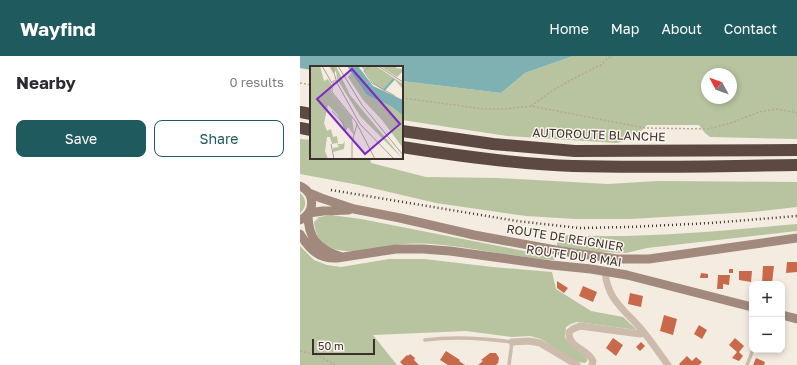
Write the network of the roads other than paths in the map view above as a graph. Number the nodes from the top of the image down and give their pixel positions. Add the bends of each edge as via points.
1 (300, 112) edge
2 (310, 114) edge
3 (300, 128) edge
4 (310, 130) edge
5 (403, 131) edge
6 (403, 147) edge
7 (797, 150) edge
8 (797, 165) edge
9 (306, 190) edge
10 (354, 209) junction
11 (308, 214) junction
12 (300, 220) edge
13 (300, 234) edge
14 (797, 238) edge
15 (342, 257) junction
16 (605, 271) junction
17 (749, 306) edge
18 (785, 316) edge
19 (797, 319) edge
20 (644, 333) junction
21 (425, 340) dead end
22 (512, 342) junction
23 (752, 353) edge
24 (509, 365) edge
25 (577, 365) edge
26 (592, 365) edge
27 (668, 365) edge
28 (747, 365) edge

1 - 2 highway
3 - 4 highway
5 - 7 highway, AUTOROUTE BLANCHE via 493,144 575,151
6 - 8 highway via 492,160 572,166
9 - 10 main road, ROUTE DE REIGNIER
9 - 11 main road via 312,201
10 - 11 main road, ROUTE DE REIGNIER via 326,210
10 - 14 main road, ROUTE DE REIGNIER via 474,235 617,260 649,259
11 - 12 main road
11 - 15 main road via 309,229 315,241 324,249
13 - 15 main road, ROUTE DU 8 MAI via 307,246 318,255 328,258
15 - 16 main road, ROUTE DU 8 MAI via 389,250 430,249
16 - 17 main road, ROUTE DU 8 MAI
16 - 20 street via 612,297
18 - 19 main road
20 - 26 street via 580,326 573,328 570,339 591,357
20 - 27 street
21 - 22 lane via 481,338
22 - 24 lane
22 - 25 street via 540,343
23 - 28 lane

